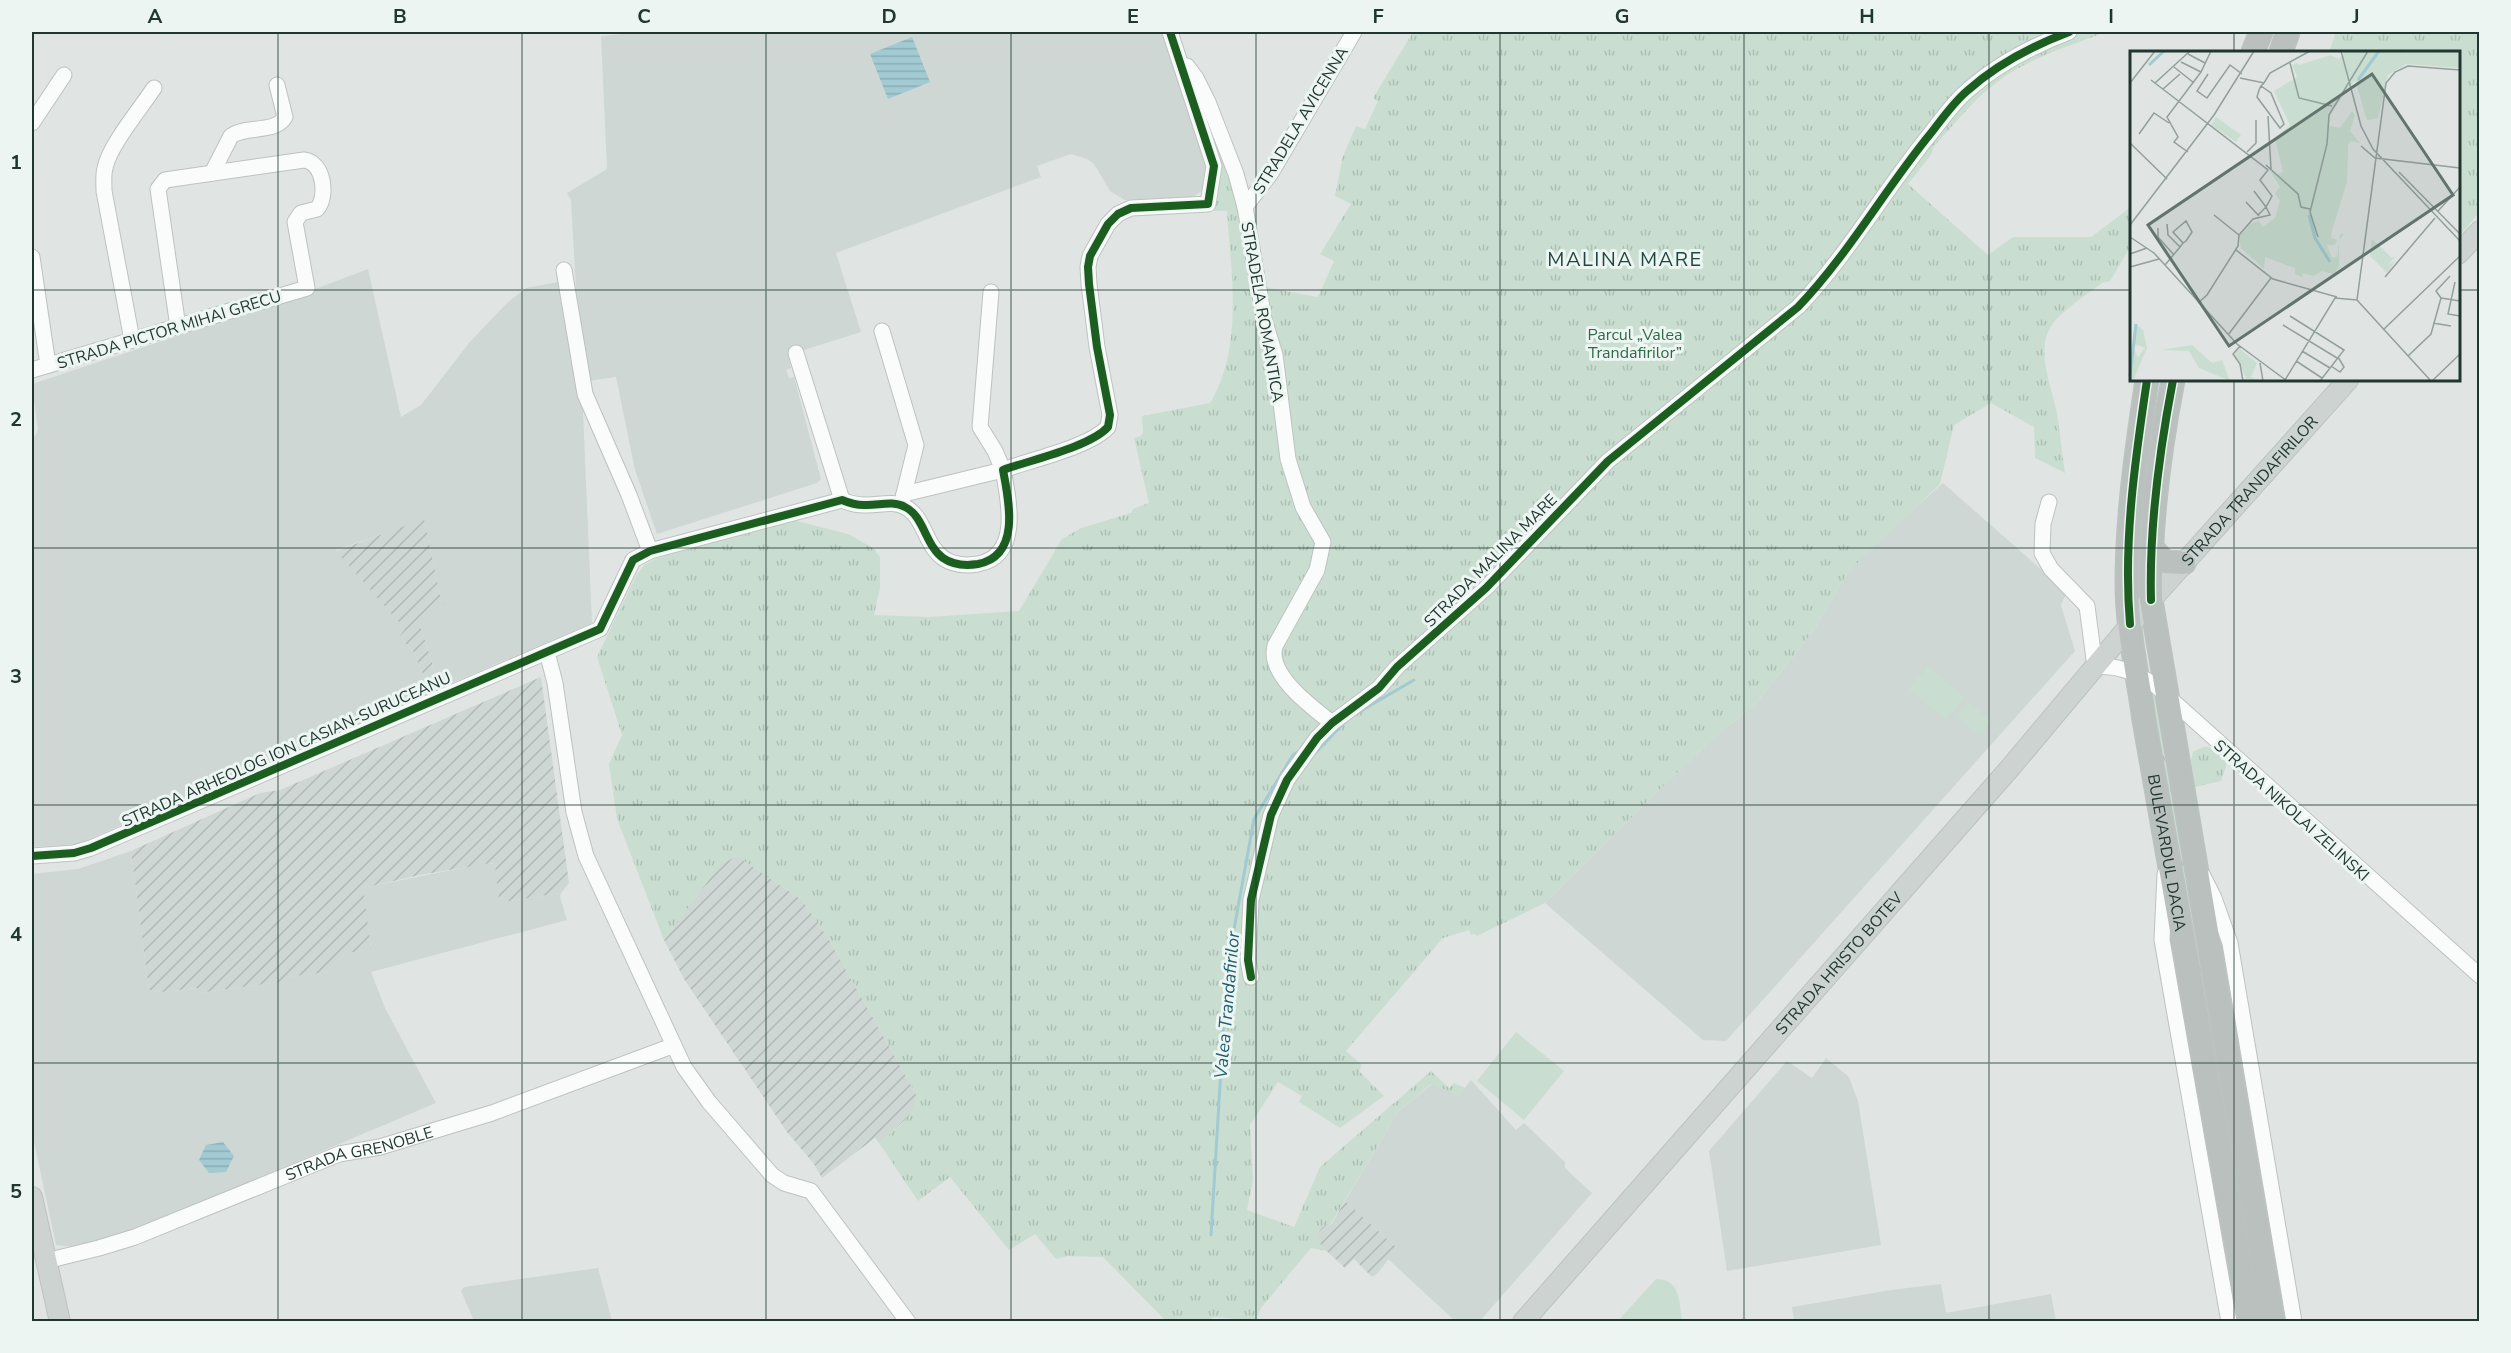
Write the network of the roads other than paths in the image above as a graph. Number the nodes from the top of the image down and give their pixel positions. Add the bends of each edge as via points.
1 (1170, 32) edge
2 (1354, 32) edge
3 (2068, 32) edge
4 (2261, 32) edge
5 (2288, 32) edge
6 (2037, 37) edge
7 (2253, 51) edge
8 (2281, 51) edge
9 (1178, 54) junction
10 (64, 75) dead end
11 (277, 85) dead end
12 (154, 88) dead end
13 (32, 123) edge
14 (212, 173) junction
15 (1245, 207) junction
16 (2480, 231) edge
17 (2460, 252) edge
18 (32, 257) edge
19 (564, 270) dead end
20 (991, 292) dead end
21 (178, 327) junction
22 (882, 331) dead end
23 (132, 340) junction
24 (795, 353) dead end
25 (48, 365) junction
26 (32, 370) edge
27 (2147, 381) edge
28 (2173, 381) edge
29 (2347, 381) edge
30 (1003, 470) junction
31 (842, 500) junction
32 (903, 500) junction
33 (2049, 502) dead end
34 (2151, 547) junction
35 (650, 551) junction
36 (2184, 563) junction
37 (2151, 600) junction
38 (2130, 624) junction
39 (547, 652) junction
40 (2095, 667) junction
41 (2137, 674) junction
42 (2168, 696) junction
43 (1332, 723) junction
44 (2167, 850) junction
45 (32, 856) edge
46 (2195, 859) junction
47 (2480, 976) edge
48 (1251, 977) dead end
49 (672, 1046) junction
50 (32, 1197) edge
51 (46, 1261) junction
52 (2252, 1268) junction
53 (60, 1322) edge
54 (908, 1322) edge
55 (1523, 1322) edge
56 (2229, 1322) edge
57 (2250, 1322) edge
58 (2273, 1322) edge
59 (2294, 1322) edge

1 - 9 street
2 - 15 street, STRADELA AVICENNA via 1271,173
3 - 6 street, STRADA MALINA MARE
4 - 7 highway
5 - 8 highway
6 - 43 street, STRADA MALINA MARE via 1966,92 1907,161 1817,287 1798,307 1608,461 1486,588 1397,667 1379,688
9 - 15 street, STRADELA ROMANTICA via 1208,102
9 - 30 street via 1214,166 1208,204 1131,208 1108,224 1088,267 1096,347 1110,415 1108,427 1074,446
10 - 13 street
11 - 14 street via 285,117 282,122 231,136
12 - 23 street via 112,151 104,177
14 - 21 street via 165,180 158,186
14 - 21 street, STRADA PICTOR MIHAI GRECU via 304,160 319,167 322,203 317,209 301,213 296,222 307,288
15 - 43 street, STRADELA ROMANTICA via 1264,319 1275,355 1288,459 1303,507 1323,542 1317,570 1275,646 1274,659 1281,675 1306,703
16 - 17 main road
18 - 25 street
19 - 35 street via 585,394
20 - 30 street via 980,427
21 - 23 street, STRADA PICTOR MIHAI GRECU
22 - 32 street via 916,445
23 - 25 street, STRADA PICTOR MIHAI GRECU
24 - 31 street
25 - 26 street, STRADA PICTOR MIHAI GRECU
27 - 38 highway, BULEVARDUL DACIA via 2131,510 2127,583
28 - 34 highway, BULEVARDUL DACIA via 2157,478
29 - 36 main road, STRADA TRANDAFIRILOR
30 - 32 street
30 - 32 street via 1007,542 993,559 983,563 960,565 943,558
31 - 32 street via 866,506
31 - 35 street
33 - 40 street via 2042,553 2051,569 2087,606
34 - 36 highway via 2164,561
34 - 37 highway, BULEVARDUL DACIA
35 - 39 street, STRADA ARHEOLOG ION CASIAN-SURUCEANU via 633,560 600,628
36 - 37 main road, STRADA TRANDAFIRILOR
37 - 38 main road, STRADA HRISTO BOTEV
37 - 42 highway, BULEVARDUL DACIA
38 - 40 main road, STRADA HRISTO BOTEV
38 - 41 highway, BULEVARDUL DACIA
39 - 45 street, STRADA ARHEOLOG ION CASIAN-SURUCEANU via 91,848
39 - 49 street via 574,812 586,856
40 - 41 street, STRADA NIKOLAI ZELINSKI via 2108,665
40 - 55 main road, STRADA HRISTO BOTEV
41 - 42 street, STRADA NIKOLAI ZELINSKI
41 - 44 highway, BULEVARDUL DACIA
42 - 46 highway, BULEVARDUL DACIA
42 - 47 street, STRADA NIKOLAI ZELINSKI
43 - 48 street, STRADA MALINA MARE via 1287,780 1271,815 1251,900
44 - 52 highway, BULEVARDUL DACIA
44 - 56 street via 2162,940
46 - 52 highway, BULEVARDUL DACIA
46 - 59 street, BULEVARDUL DACIA via 2230,943
49 - 51 street, STRADA GRENOBLE via 492,1113 380,1147 339,1154 135,1237
49 - 54 street via 709,1102 772,1175 811,1191
50 - 51 main road
51 - 53 main road
52 - 57 highway, BULEVARDUL DACIA
52 - 58 highway, BULEVARDUL DACIA

